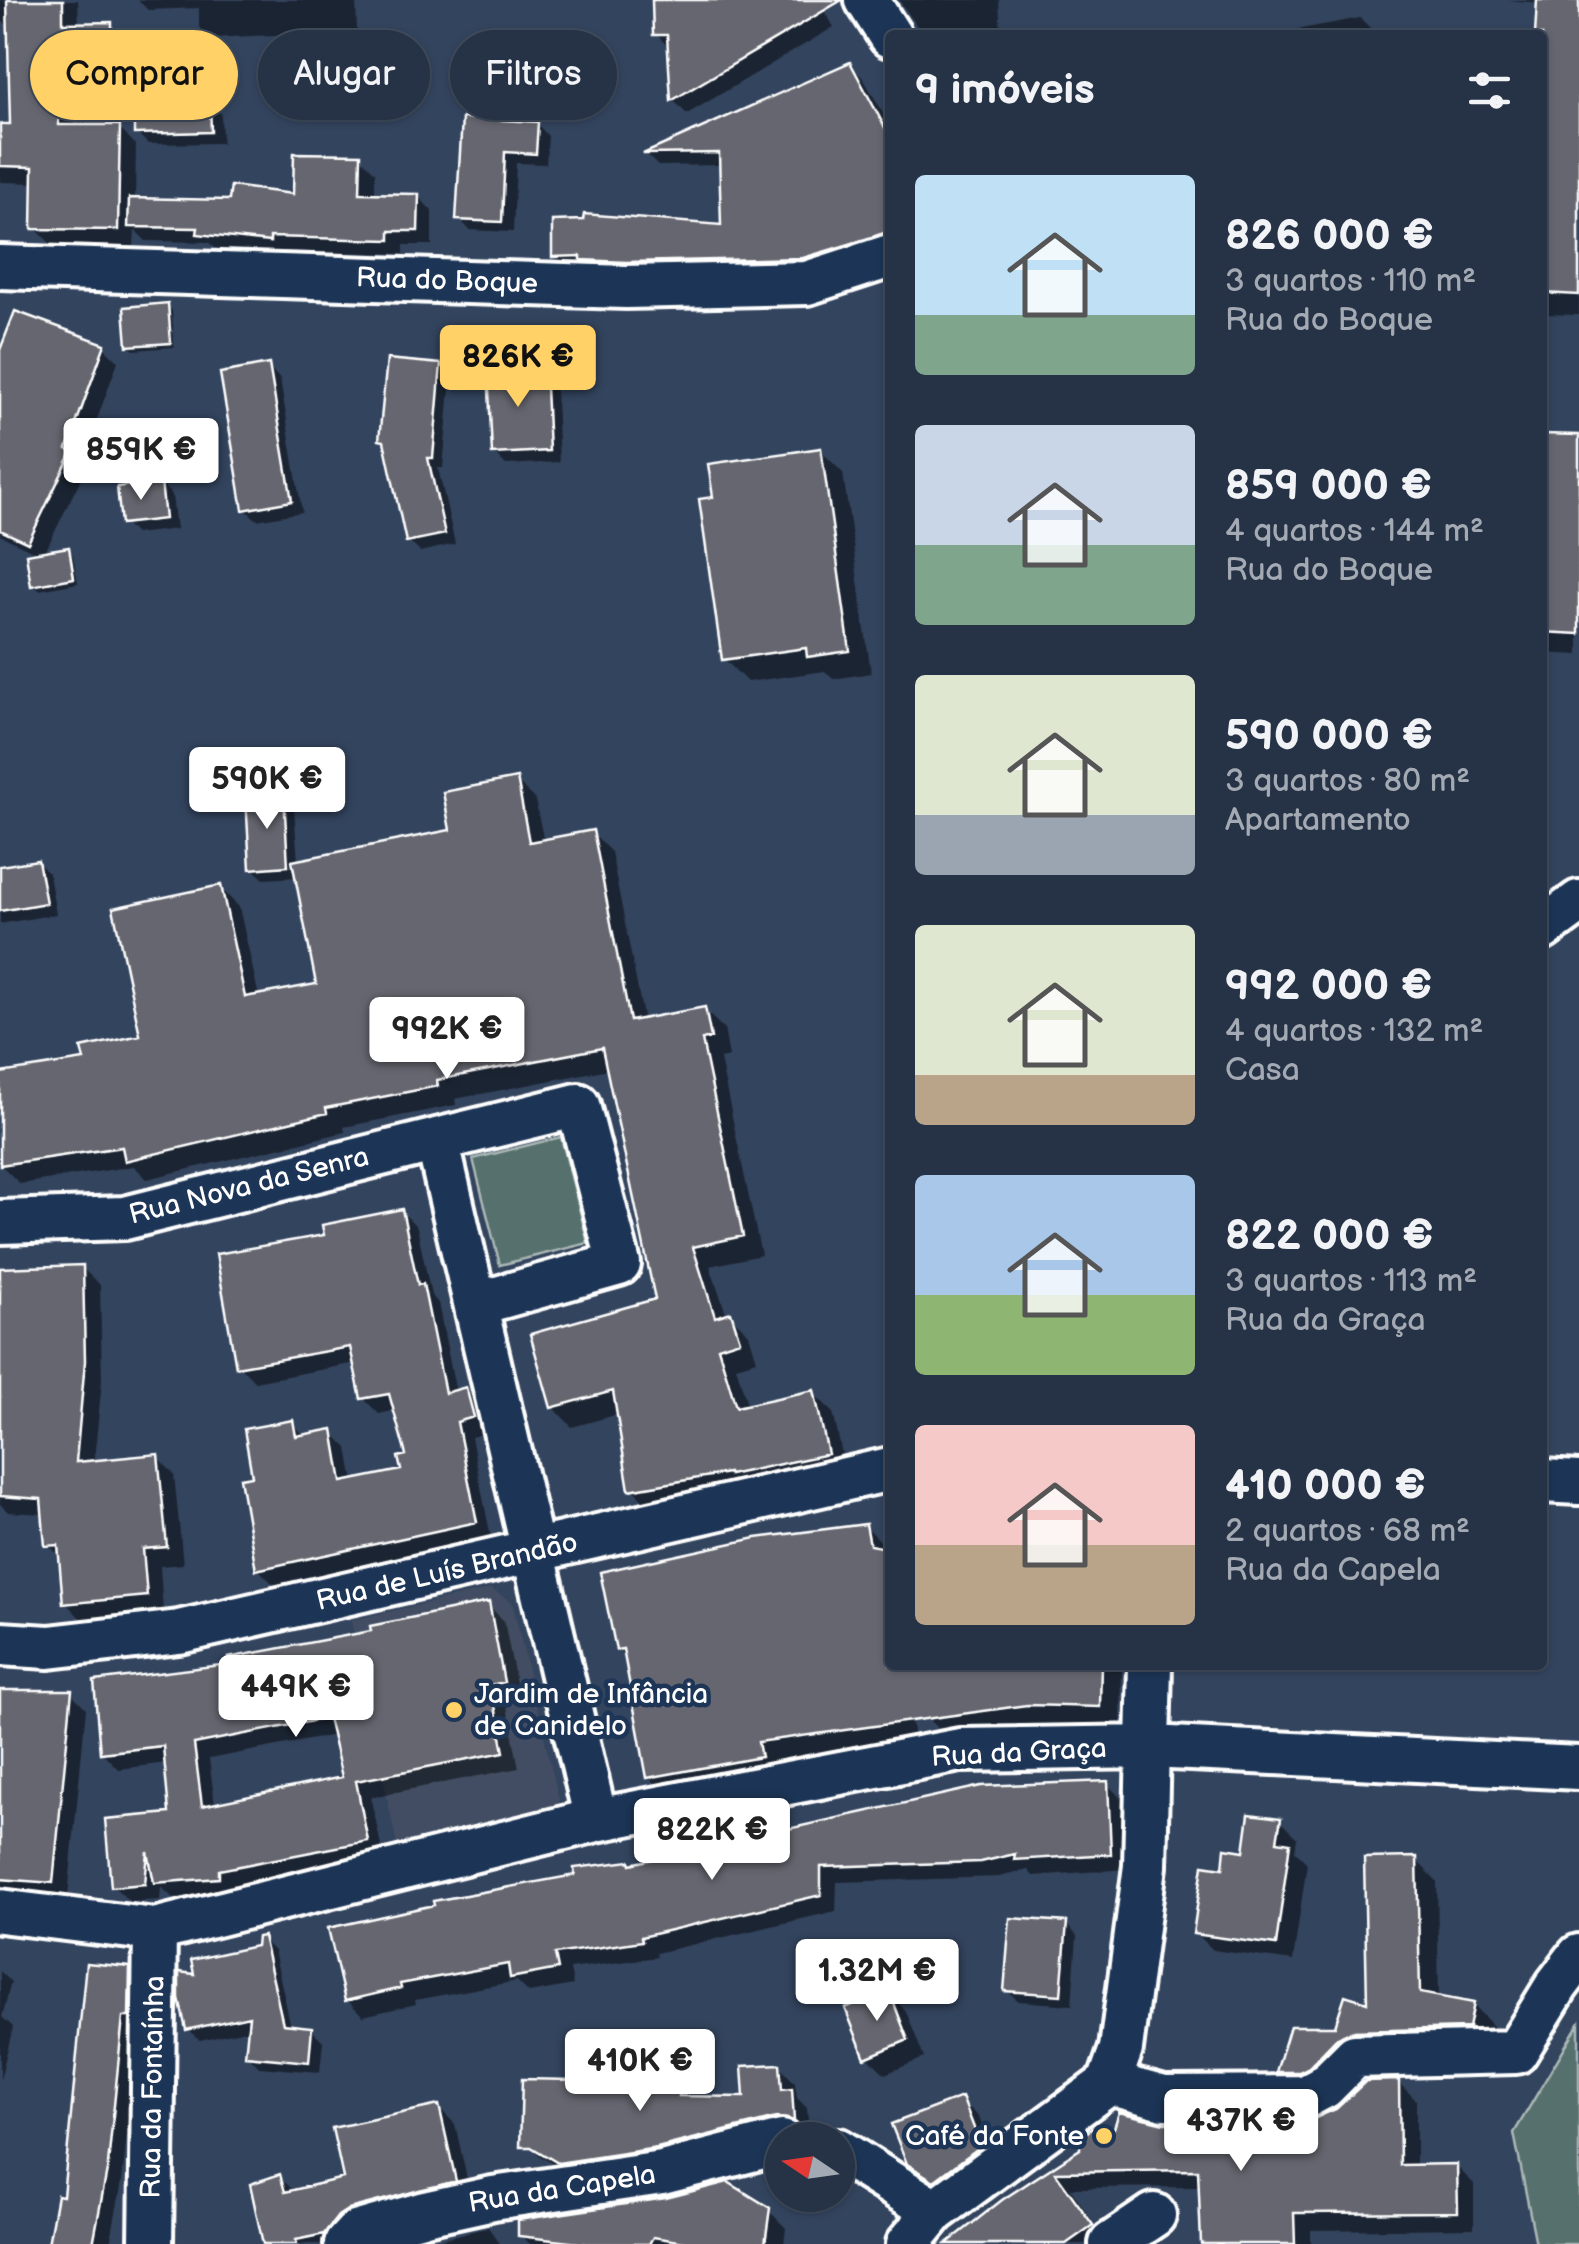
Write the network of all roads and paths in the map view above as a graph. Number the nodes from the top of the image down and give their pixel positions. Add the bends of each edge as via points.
1 (867, 0) edge
2 (886, 30) edge
3 (885, 258) edge
4 (0, 267) edge
5 (1579, 902) edge
6 (1547, 925) edge
7 (437, 1140) junction
8 (0, 1222) edge
9 (476, 1304) junction
10 (885, 1470) edge
11 (1547, 1481) edge
12 (1579, 1482) edge
13 (534, 1553) junction
14 (0, 1644) edge
15 (1150, 1670) edge
16 (1150, 1747) junction
17 (1579, 1768) edge
18 (596, 1820) junction
19 (0, 1910) edge
20 (155, 1930) junction
21 (1579, 1956) edge
22 (1109, 2083) junction
23 (765, 2146) edge
24 (855, 2161) edge
25 (935, 2211) junction
26 (1154, 2215) dead end
27 (151, 2244) edge
28 (346, 2244) edge
29 (908, 2244) edge
30 (1111, 2244) edge

1 - 2 street
3 - 4 street, Rua do Boque via 807,284 626,287
5 - 6 street
7 - 8 street, Rua Nova da Senra via 125,1218
7 - 9 street
7 - 9 street, Rua Nova da Senra via 578,1105 619,1264
9 - 13 street
10 - 13 street, Rua de Luís Brandão
11 - 12 street
13 - 14 street, Rua de Luís Brandão via 179,1632 50,1647
13 - 18 street
15 - 16 street
16 - 17 street, Rua da Graça
16 - 18 street, Rua da Graça via 960,1750
16 - 22 street via 1142,1893 1122,2048
18 - 20 street, Rua da Graça
19 - 20 street, Rua da Graça
20 - 27 street, Rua da Fontaínha
21 - 22 street via 1516,2052 1355,2056 1305,2097 1164,2098
22 - 25 street
23 - 28 street, Rua da Capela via 662,2173 442,2209 356,2234
24 - 25 street
25 - 29 street
26 - 30 street

